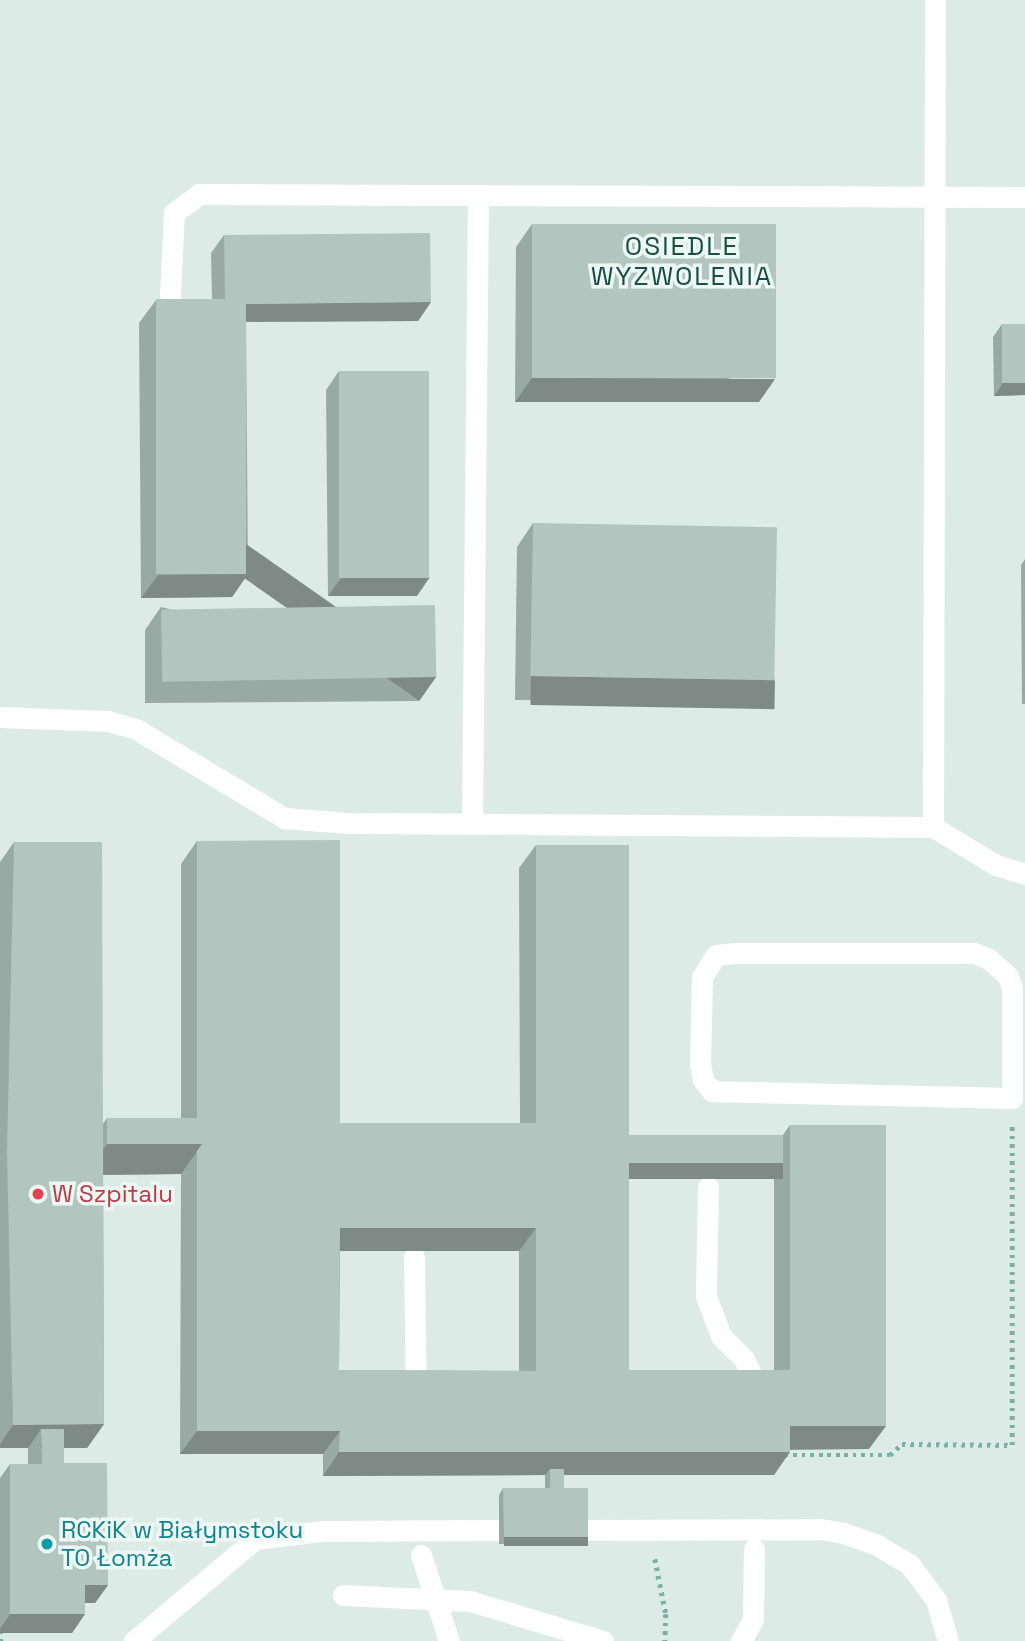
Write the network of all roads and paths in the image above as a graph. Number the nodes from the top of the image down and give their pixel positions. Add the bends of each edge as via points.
1 (935, 0) edge
2 (478, 195) junction
3 (1025, 197) edge
4 (934, 198) junction
5 (170, 295) dead end
6 (0, 717) edge
7 (472, 821) junction
8 (933, 827) junction
9 (1025, 874) edge
10 (1019, 1098) edge
11 (708, 1187) dead end
12 (414, 1257) edge
13 (416, 1394) edge
14 (753, 1394) edge
15 (780, 1455) edge
16 (499, 1530) dead end
17 (583, 1531) edge
18 (754, 1549) dead end
19 (421, 1555) dead end
20 (655, 1557) dead end
21 (342, 1595) dead end
22 (435, 1599) junction
23 (0, 1622) edge
24 (1, 1641) edge
25 (134, 1641) edge
26 (449, 1641) edge
27 (603, 1641) edge
28 (665, 1641) edge
29 (741, 1641) edge
30 (948, 1641) edge

1 - 4 lane
2 - 4 lane
2 - 5 lane via 199,194 174,213
2 - 7 lane
3 - 4 lane
4 - 8 lane
6 - 7 lane via 108,720 136,729 284,818 348,823
7 - 8 lane
8 - 9 lane via 996,865
10 - 10 lane via 712,1091 703,1080 700,1064 702,977 716,955 736,953 974,953 1008,976 1012,988
10 - 15 path via 1012,1445 902,1444 890,1455
11 - 14 lane via 706,1296 720,1336 748,1367
12 - 13 lane
16 - 25 lane via 323,1531 255,1539
17 - 30 lane via 821,1529 842,1533 877,1545 910,1565 936,1600
18 - 29 lane via 753,1619
19 - 22 lane
20 - 28 path via 666,1614
21 - 22 lane
22 - 26 lane
22 - 27 lane via 470,1601
23 - 24 path

